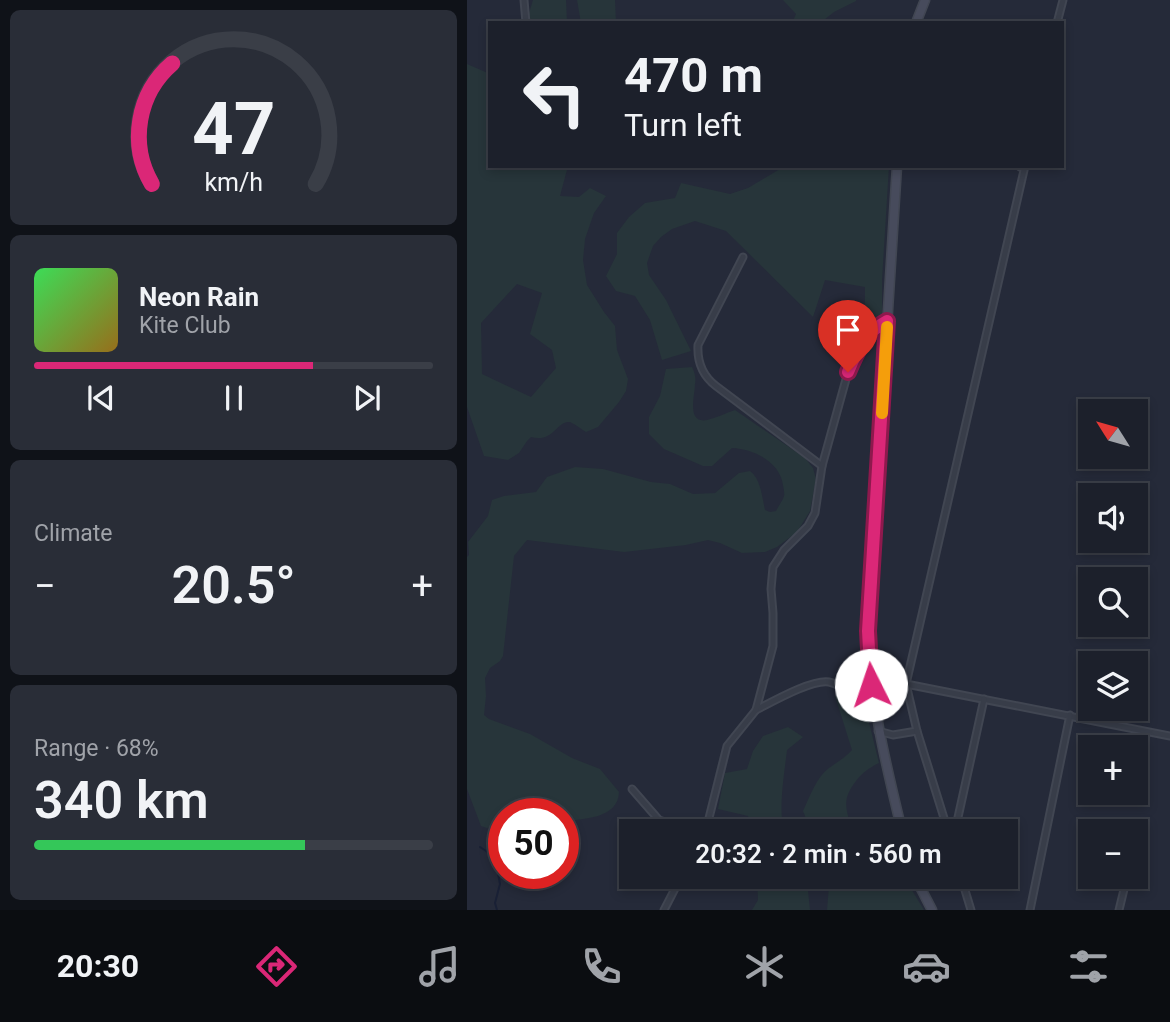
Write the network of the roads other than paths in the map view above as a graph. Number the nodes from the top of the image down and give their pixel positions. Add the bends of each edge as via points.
1 (524, 0) edge
2 (925, 0) edge
3 (1063, 0) edge
4 (526, 21) edge
5 (917, 21) edge
6 (1058, 21) edge
7 (897, 168) edge
8 (1022, 168) edge
9 (743, 257) dead end
10 (887, 321) junction
11 (822, 466) junction
12 (906, 684) junction
13 (984, 699) junction
14 (874, 705) junction
15 (756, 710) junction
16 (1070, 715) junction
17 (878, 731) junction
18 (917, 732) junction
19 (1170, 736) edge
20 (632, 789) dead end
21 (658, 819) edge
22 (709, 819) edge
23 (899, 819) edge
24 (944, 819) edge
25 (958, 819) edge
26 (675, 889) edge
27 (921, 889) edge
28 (965, 889) edge
29 (1124, 889) edge
30 (664, 910) edge
31 (932, 910) edge
32 (971, 910) edge
33 (1030, 910) edge
34 (1119, 910) edge

1 - 4 street
2 - 5 main road
3 - 6 street
7 - 10 main road
8 - 12 street
9 - 11 street via 697,345 703,372
10 - 11 street via 871,332 855,353
10 - 14 main road via 868,631
11 - 15 street via 813,517 773,568 773,646
12 - 13 street
12 - 18 street
13 - 16 street
13 - 25 street
14 - 15 street via 827,682
14 - 17 main road
15 - 22 street via 727,746
16 - 19 street
16 - 33 street
17 - 18 street
17 - 23 main road
18 - 24 street
20 - 21 street
26 - 30 street
27 - 31 main road
28 - 32 street
29 - 34 street

